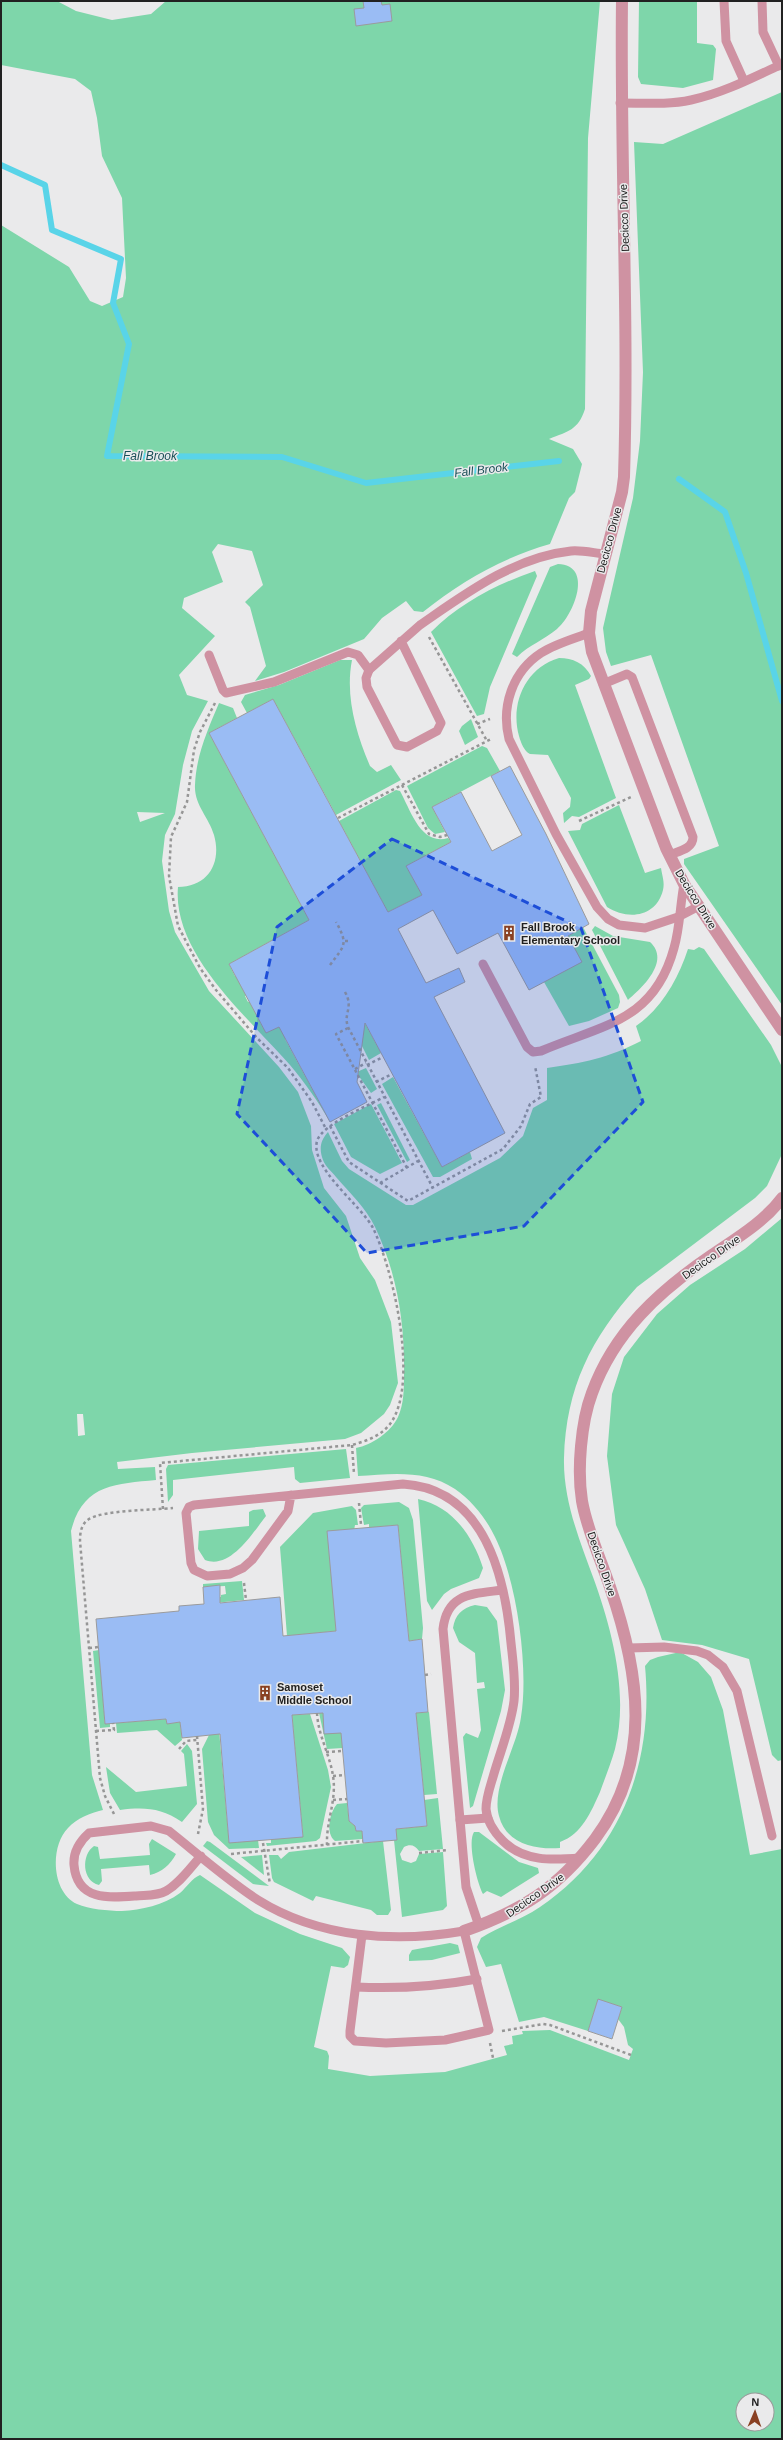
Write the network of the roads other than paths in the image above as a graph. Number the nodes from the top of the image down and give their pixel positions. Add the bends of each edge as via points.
1 (622, 1) edge
2 (724, 1) edge
3 (762, 1) edge
4 (781, 65) edge
5 (744, 81) junction
6 (620, 103) junction
7 (605, 554) junction
8 (589, 633) junction
9 (401, 641) junction
10 (209, 655) dead end
11 (369, 670) junction
12 (603, 684) junction
13 (669, 855) junction
14 (684, 884) junction
15 (699, 906) junction
16 (678, 917) junction
17 (483, 964) dead end
18 (782, 1030) edge
19 (782, 1198) edge
20 (291, 1495) junction
21 (502, 1590) junction
22 (629, 1648) junction
23 (488, 1818) junction
24 (460, 1820) junction
25 (772, 1836) dead end
26 (201, 1856) junction
27 (580, 1858) junction
28 (479, 1926) junction
29 (464, 1931) junction
30 (362, 1935) junction
31 (477, 1979) junction
32 (356, 1987) junction

1 - 6 street, Decicco Drive
2 - 5 lane via 726,41
3 - 4 lane via 763,32
4 - 5 lane
5 - 6 lane via 690,100
6 - 7 street, Decicco Drive via 626,288 624,461 622,492
7 - 8 street, Decicco Drive via 591,611
7 - 9 lane via 567,552 509,570 483,583 420,625
8 - 12 street, Decicco Drive
8 - 16 lane via 540,653 522,670 512,687 507,706 506,728 509,739 556,834 597,907 608,919 619,925 645,928
9 - 11 lane
9 - 11 lane via 441,723 437,731 406,747 397,745 367,687 366,678
10 - 11 lane via 226,693 266,685 348,652 358,655
12 - 13 street, Decicco Drive
12 - 13 lane via 630,675 638,691 693,837 689,847
13 - 14 street, Decicco Drive
14 - 15 street, Decicco Drive
14 - 16 lane
15 - 16 lane
15 - 18 street, Decicco Drive
16 - 17 lane via 669,964 655,990 639,1008 616,1022 541,1052 533,1052 527,1047
19 - 22 street, Decicco Drive via 763,1219 680,1278 646,1306 622,1334 605,1362 591,1394 584,1427 580,1472 582,1501
20 - 20 lane via 189,1507 186,1513 194,1570 200,1574 214,1575 238,1570 252,1560 288,1512
20 - 21 lane via 403,1484 440,1492 453,1500 476,1524 493,1555
21 - 23 lane via 510,1624 514,1702 486,1801
21 - 24 lane via 460,1598 452,1604 444,1619
22 - 25 lane via 664,1647 696,1651 708,1655 723,1667 737,1691
22 - 27 street, Decicco Drive via 637,1716 633,1752 623,1787 607,1822
23 - 24 lane
23 - 27 lane via 497,1835 520,1853 548,1859
24 - 28 lane via 466,1887
26 - 26 lane via 160,1827 128,1828 89,1833 78,1846 74,1868 77,1881 87,1891 99,1896 113,1898 153,1895 170,1888
26 - 30 lane via 247,1892 278,1910 309,1922
27 - 28 street, Decicco Drive via 560,1880 503,1917
28 - 29 street, Decicco Drive
29 - 30 lane via 426,1938
29 - 31 lane
30 - 32 lane
31 - 32 lane via 407,1989
31 - 32 lane via 490,2027 485,2032 445,2040 354,2041 350,2031

